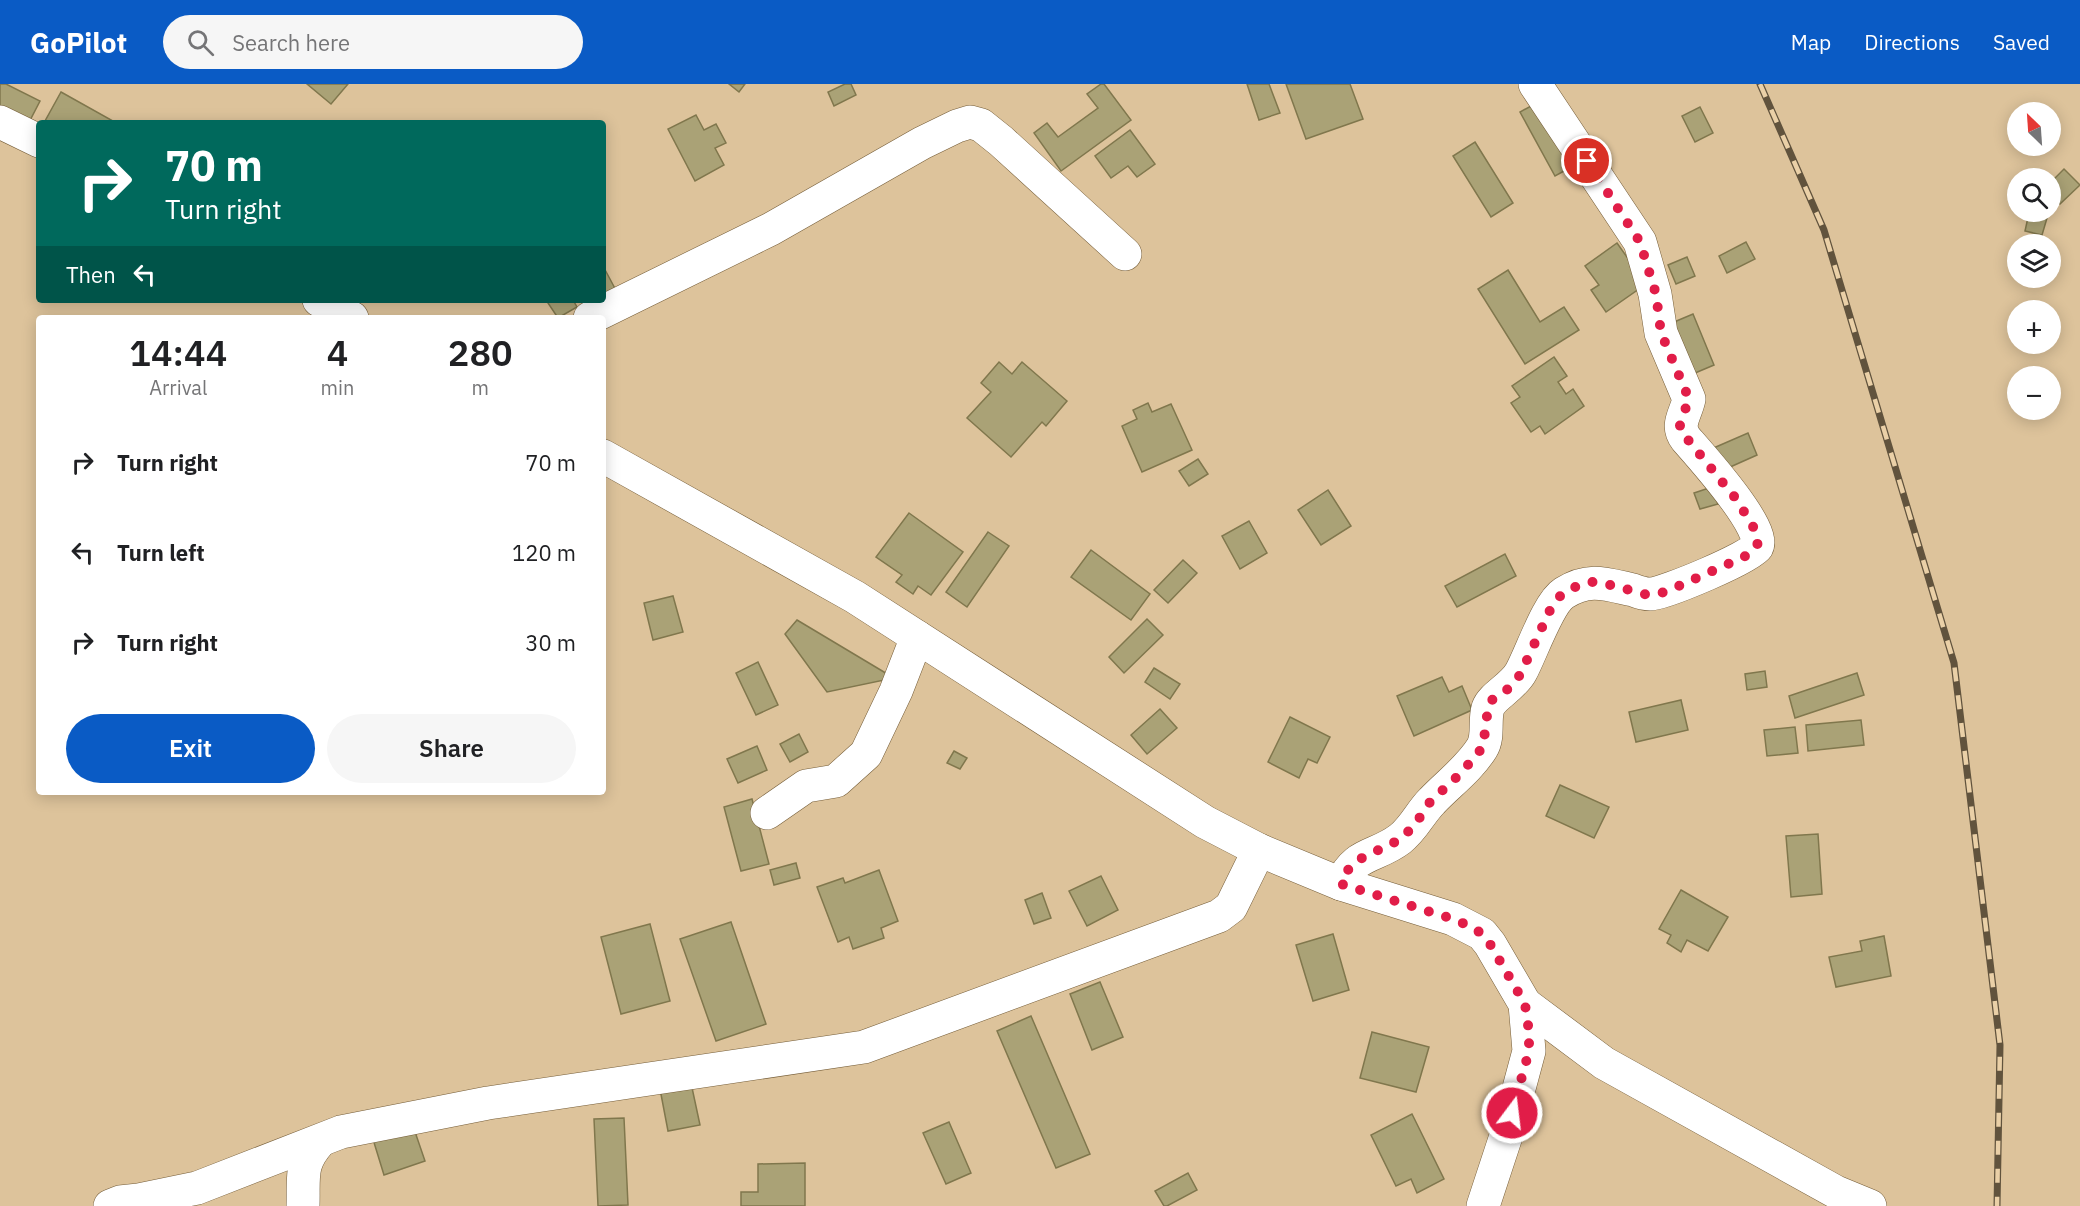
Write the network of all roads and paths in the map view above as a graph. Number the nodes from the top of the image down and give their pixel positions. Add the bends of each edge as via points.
1 (1535, 84) edge
2 (0, 122) edge
3 (36, 140) edge
4 (1125, 254) dead end
5 (325, 303) edge
6 (347, 315) edge
7 (596, 315) edge
8 (606, 458) edge
9 (917, 637) junction
10 (767, 813) dead end
11 (1258, 850) junction
12 (1341, 884) junction
13 (1525, 1004) junction
14 (320, 1141) junction
15 (110, 1206) edge
16 (303, 1206) edge
17 (1483, 1206) edge
18 (1870, 1206) edge

1 - 12 street via 1640,242 1656,294 1661,333 1689,399 1680,430 1737,500 1755,530 1757,546 1744,557 1665,592 1648,595 1592,582 1561,595 1520,675 1492,700 1483,747 1430,802 1414,826 1399,840 1358,860
2 - 3 street
4 - 7 street via 1001,141 981,125 970,122 922,143 771,229
5 - 6 street
8 - 9 street via 855,597
9 - 10 street via 866,754 836,782 806,786
9 - 11 street via 1205,822
11 - 12 street
11 - 14 street via 1231,907 1219,916 864,1047 488,1103 341,1132
12 - 13 street via 1472,927 1490,944
13 - 17 street via 1529,1051
13 - 18 street via 1604,1063 1836,1192
14 - 15 street via 197,1188
14 - 16 street via 304,1164

